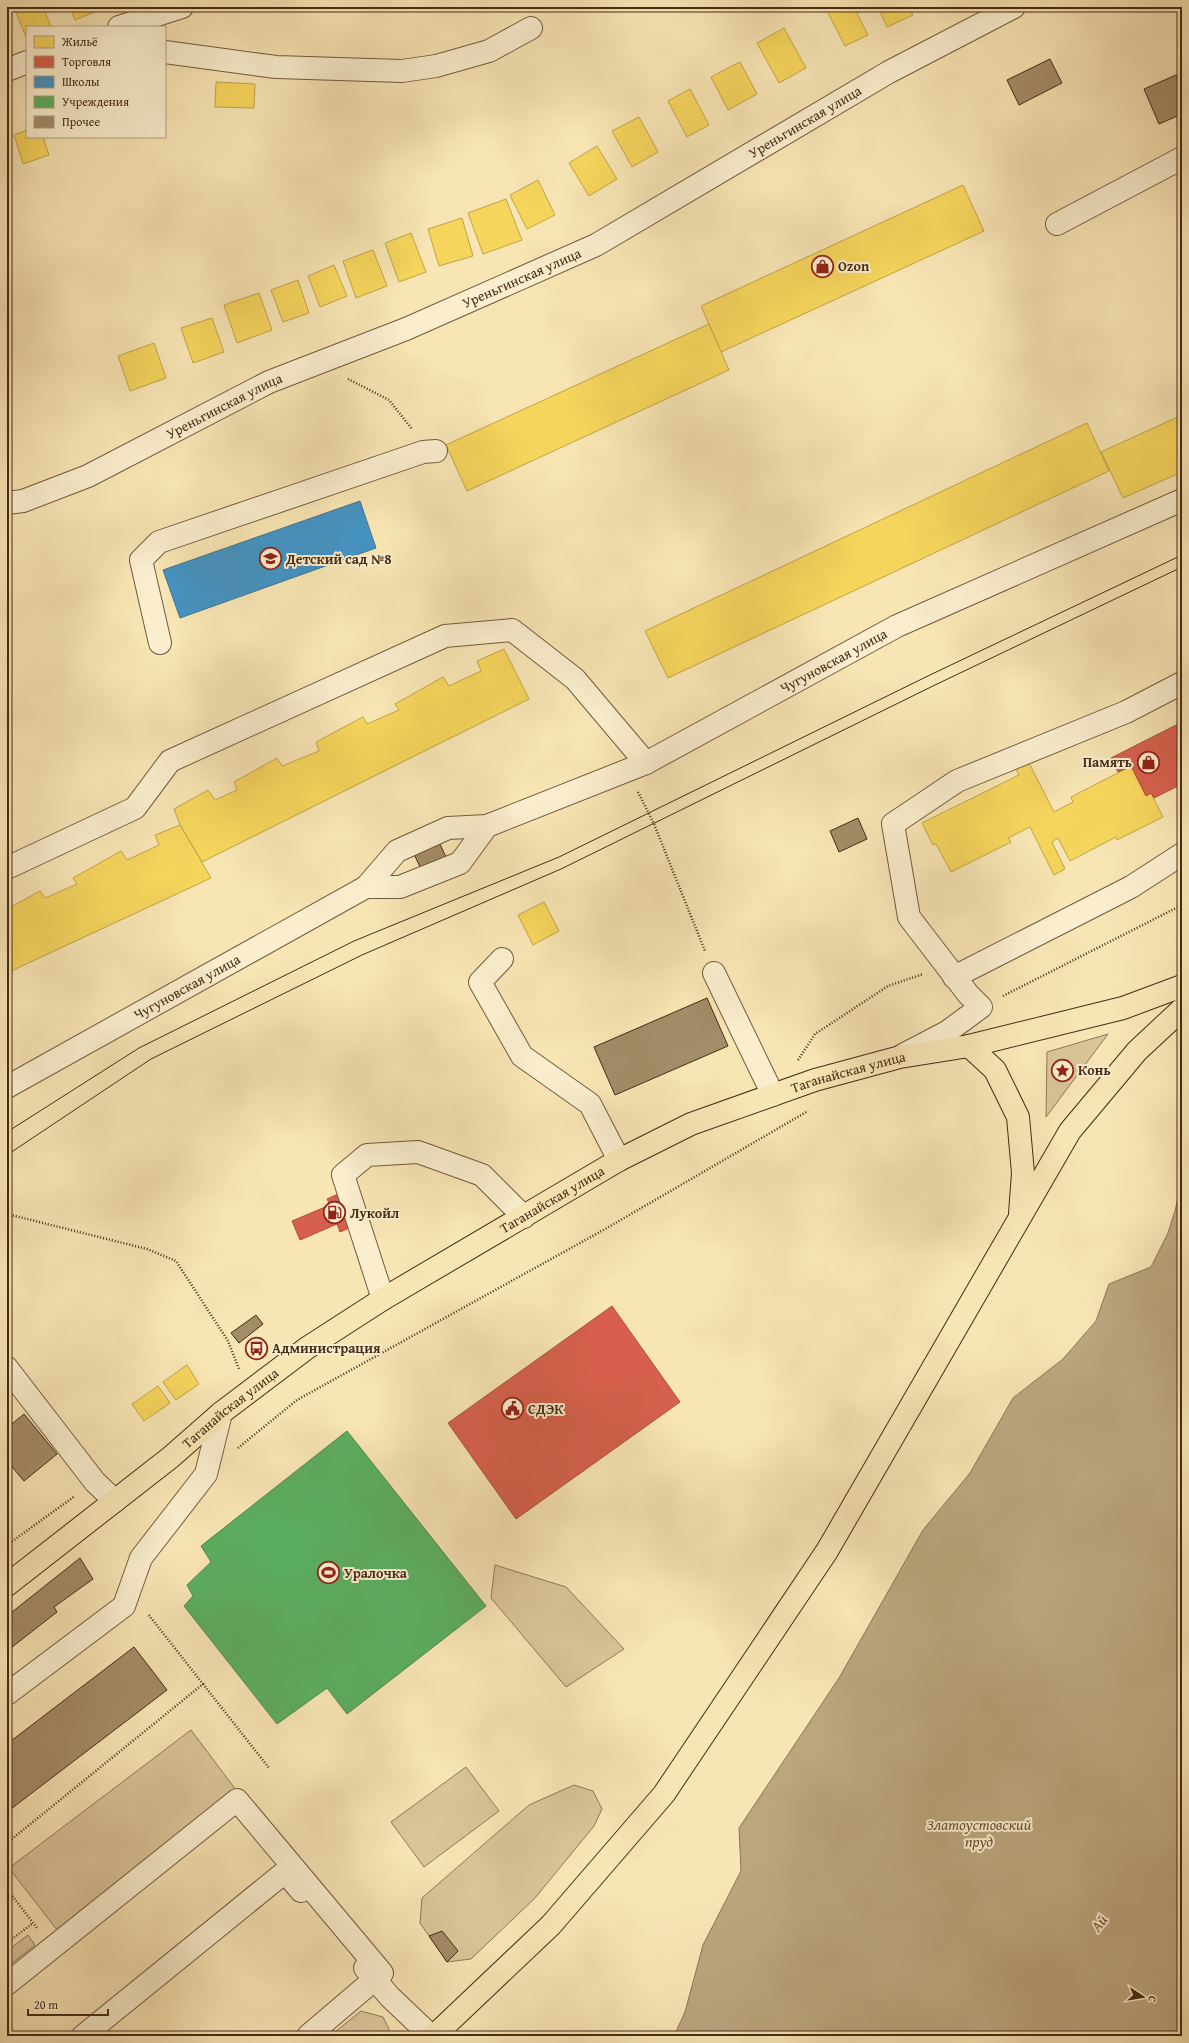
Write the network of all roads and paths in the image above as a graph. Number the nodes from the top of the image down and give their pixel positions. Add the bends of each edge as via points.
1 (182, 7) edge
2 (1014, 7) edge
3 (122, 26) edge
4 (531, 28) dead end
5 (166, 52) edge
6 (26, 62) edge
7 (7, 70) edge
8 (1182, 158) edge
9 (1057, 224) dead end
10 (346, 379) dead end
11 (430, 452) joint
12 (1182, 500) edge
13 (7, 502) edge
14 (160, 643) dead end
15 (1182, 683) edge
16 (637, 766) junction
17 (487, 826) junction
18 (1182, 854) edge
19 (7, 868) edge
20 (366, 886) junction
21 (1182, 904) edge
22 (502, 959) dead end
23 (950, 972) junction
24 (714, 973) joint
25 (1182, 986) edge
26 (981, 1007) junction
27 (1182, 1009) edge
28 (969, 1046) junction
29 (900, 1057) junction
30 (7, 1087) edge
31 (774, 1095) junction
32 (813, 1108) dead end
33 (787, 1123) junction
34 (619, 1160) junction
35 (7, 1214) edge
36 (524, 1217) junction
37 (1019, 1220) junction
38 (383, 1299) junction
39 (7, 1368) edge
40 (257, 1386) junction
41 (221, 1413) junction
42 (236, 1449) dead end
43 (95, 1482) junction
44 (115, 1501) junction
45 (7, 1544) edge
46 (7, 1585) edge
47 (124, 1606) junction
48 (203, 1684) junction
49 (7, 1694) edge
50 (269, 1768) dead end
51 (7, 1843) edge
52 (7, 1889) edge
53 (11, 1895) junction
54 (7, 1898) edge
55 (33, 1923) junction
56 (7, 1943) edge
57 (51, 1948) junction
58 (375, 1979) junction
59 (7, 1984) edge
60 (83, 2036) edge
61 (308, 2036) edge
62 (431, 2036) edge
63 (434, 2036) edge

1 - 3 street
2 - 13 street, Уреньгинская улица via 888,72 596,245 406,329 269,382 88,476 23,501
4 - 5 street via 489,51 436,66 402,71 276,67
6 - 7 street
8 - 9 street
10 - 11 path via 389,400
11 - 14 street via 159,542 142,560
12 - 16 street, Чугуновская улица via 896,626
15 - 23 street via 1126,712 957,781 893,824 909,917
16 - 17 street, Чугуновская улица
16 - 19 street via 575,679 512,630 446,636 170,761 135,808
16 - 24 path via 654,824
17 - 20 street, Чугуновская улица via 448,828 397,851
17 - 20 street via 460,863 400,887
18 - 23 street via 1131,887
20 - 30 street, Чугуновская улица
21 - 26 path
22 - 34 street via 480,982 522,1056 590,1104
23 - 26 street
23 - 31 path via 888,986 815,1034
24 - 31 street
25 - 28 main road, Таганайская улица via 1123,1008
26 - 29 street via 947,1032
27 - 37 main road via 1137,1051 1070,1131
28 - 29 main road, Таганайская улица
28 - 37 main road via 995,1070 1018,1117 1023,1173
29 - 31 main road, Таганайская улица via 815,1080
31 - 33 path
31 - 34 main road, Таганайская улица via 691,1124
32 - 33 path
33 - 42 path via 607,1228 297,1400
34 - 36 main road, Таганайская улица
35 - 40 path via 147,1250 176,1261 228,1341 238,1369
36 - 38 main road, Таганайская улица
36 - 38 street via 482,1175 418,1152 367,1155 343,1176
37 - 63 main road via 827,1551 664,1794 551,1925
38 - 40 main road, Таганайская улица via 307,1348
39 - 43 street
40 - 41 main road, Таганайская улица
41 - 44 main road, Таганайская улица
41 - 47 street via 206,1474 141,1558
43 - 44 street
43 - 45 path
44 - 46 main road, Таганайская улица
47 - 48 path via 148,1613
47 - 49 street
48 - 50 path
48 - 51 path
52 - 53 path
53 - 54 path
53 - 55 path
55 - 56 path
55 - 57 path
57 - 58 street via 237,1800 382,1973
57 - 59 street
58 - 60 street via 285,1872
58 - 61 street
58 - 62 street

